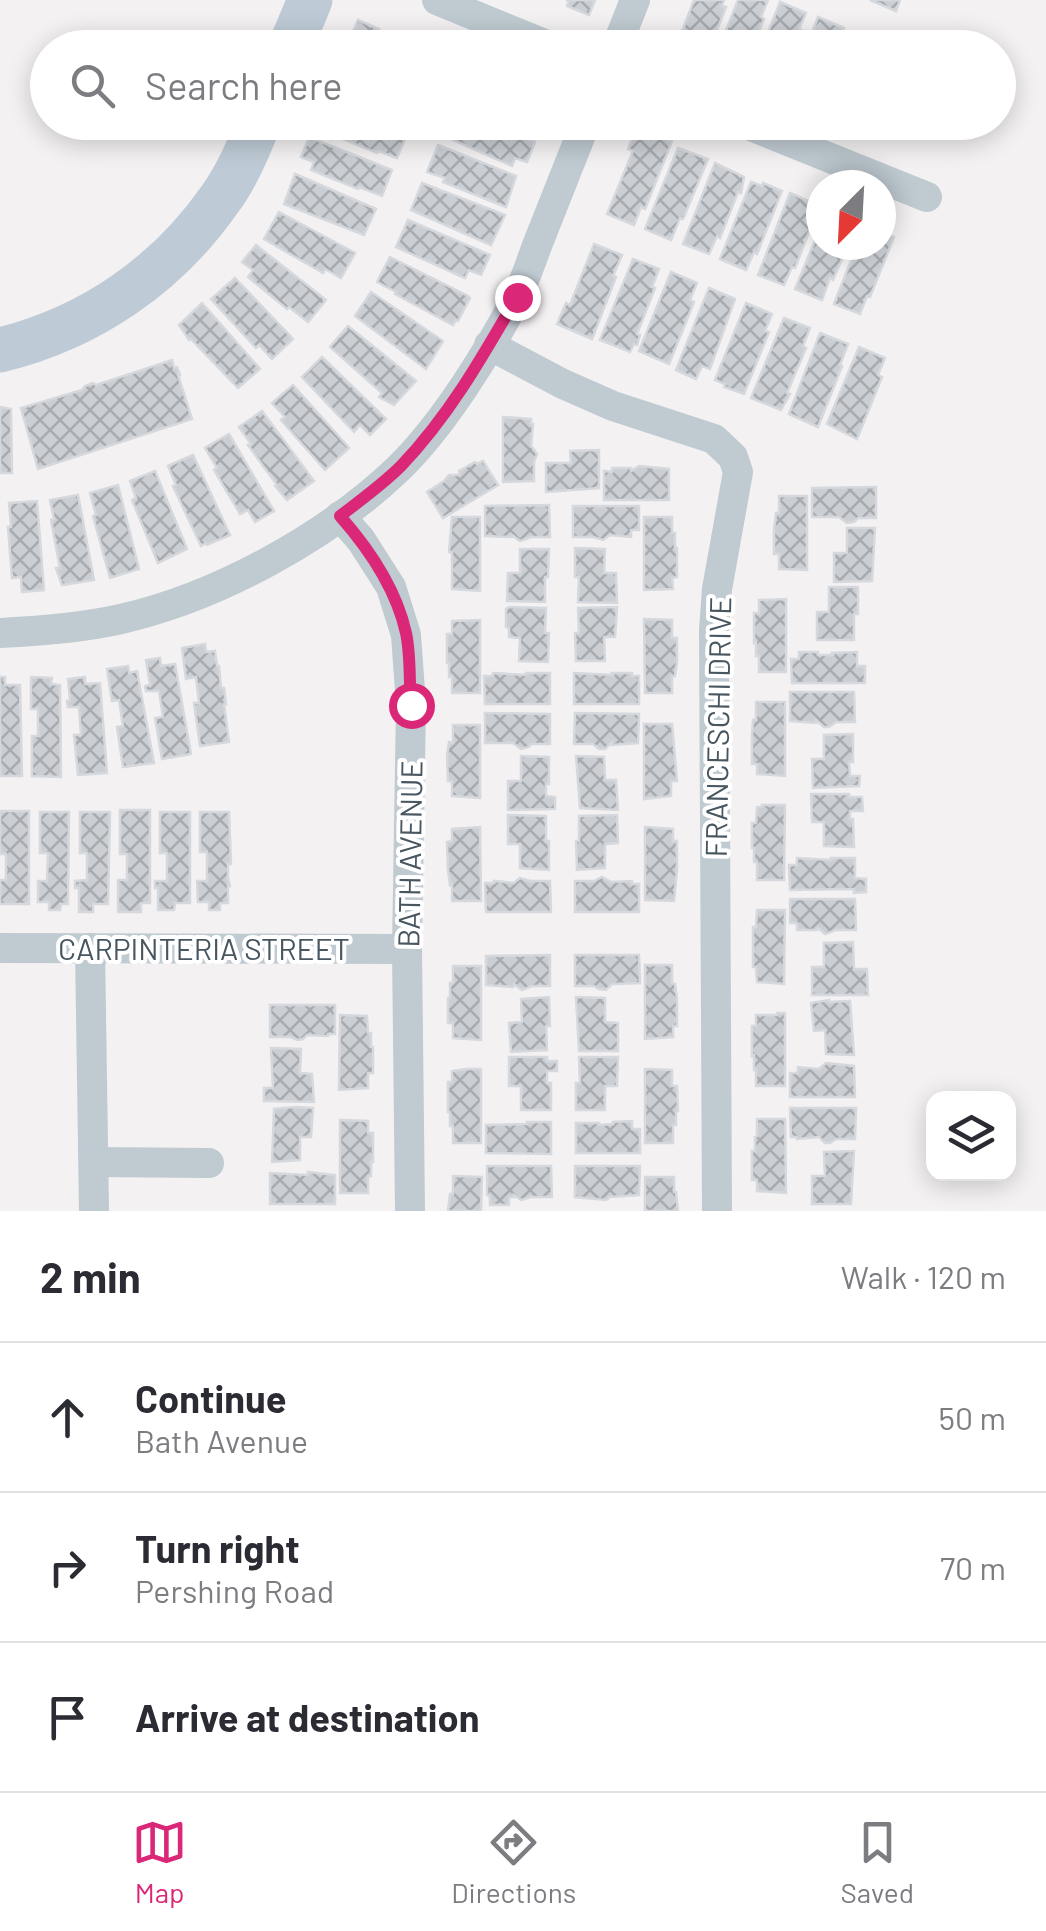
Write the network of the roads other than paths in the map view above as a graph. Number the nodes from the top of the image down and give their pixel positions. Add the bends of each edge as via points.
1 (437, 0) edge
2 (635, 0) edge
3 (510, 30) edge
4 (623, 30) edge
5 (251, 140) edge
6 (579, 140) edge
7 (786, 140) edge
8 (927, 197) dead end
9 (489, 345) junction
10 (0, 350) edge
11 (340, 516) junction
12 (0, 632) edge
13 (0, 948) edge
14 (90, 948) junction
15 (407, 949) junction
16 (94, 1162) junction
17 (210, 1162) dead end
18 (94, 1211) edge
19 (410, 1211) edge
20 (717, 1211) edge

1 - 3 street
2 - 4 street
5 - 10 street via 222,198 163,265 70,327
6 - 9 street via 517,297
7 - 8 street
9 - 11 street via 400,466
9 - 20 street, FRANCESCHI DRIVE via 613,406 714,439 738,472 714,630
11 - 12 street via 278,556 178,600 122,619
11 - 15 street, BATH AVENUE via 391,587 406,635
13 - 14 street, CARPINTERIA STREET
14 - 15 street, CARPINTERIA STREET
14 - 16 street
15 - 19 street, BATH AVENUE
16 - 17 street
16 - 18 street

